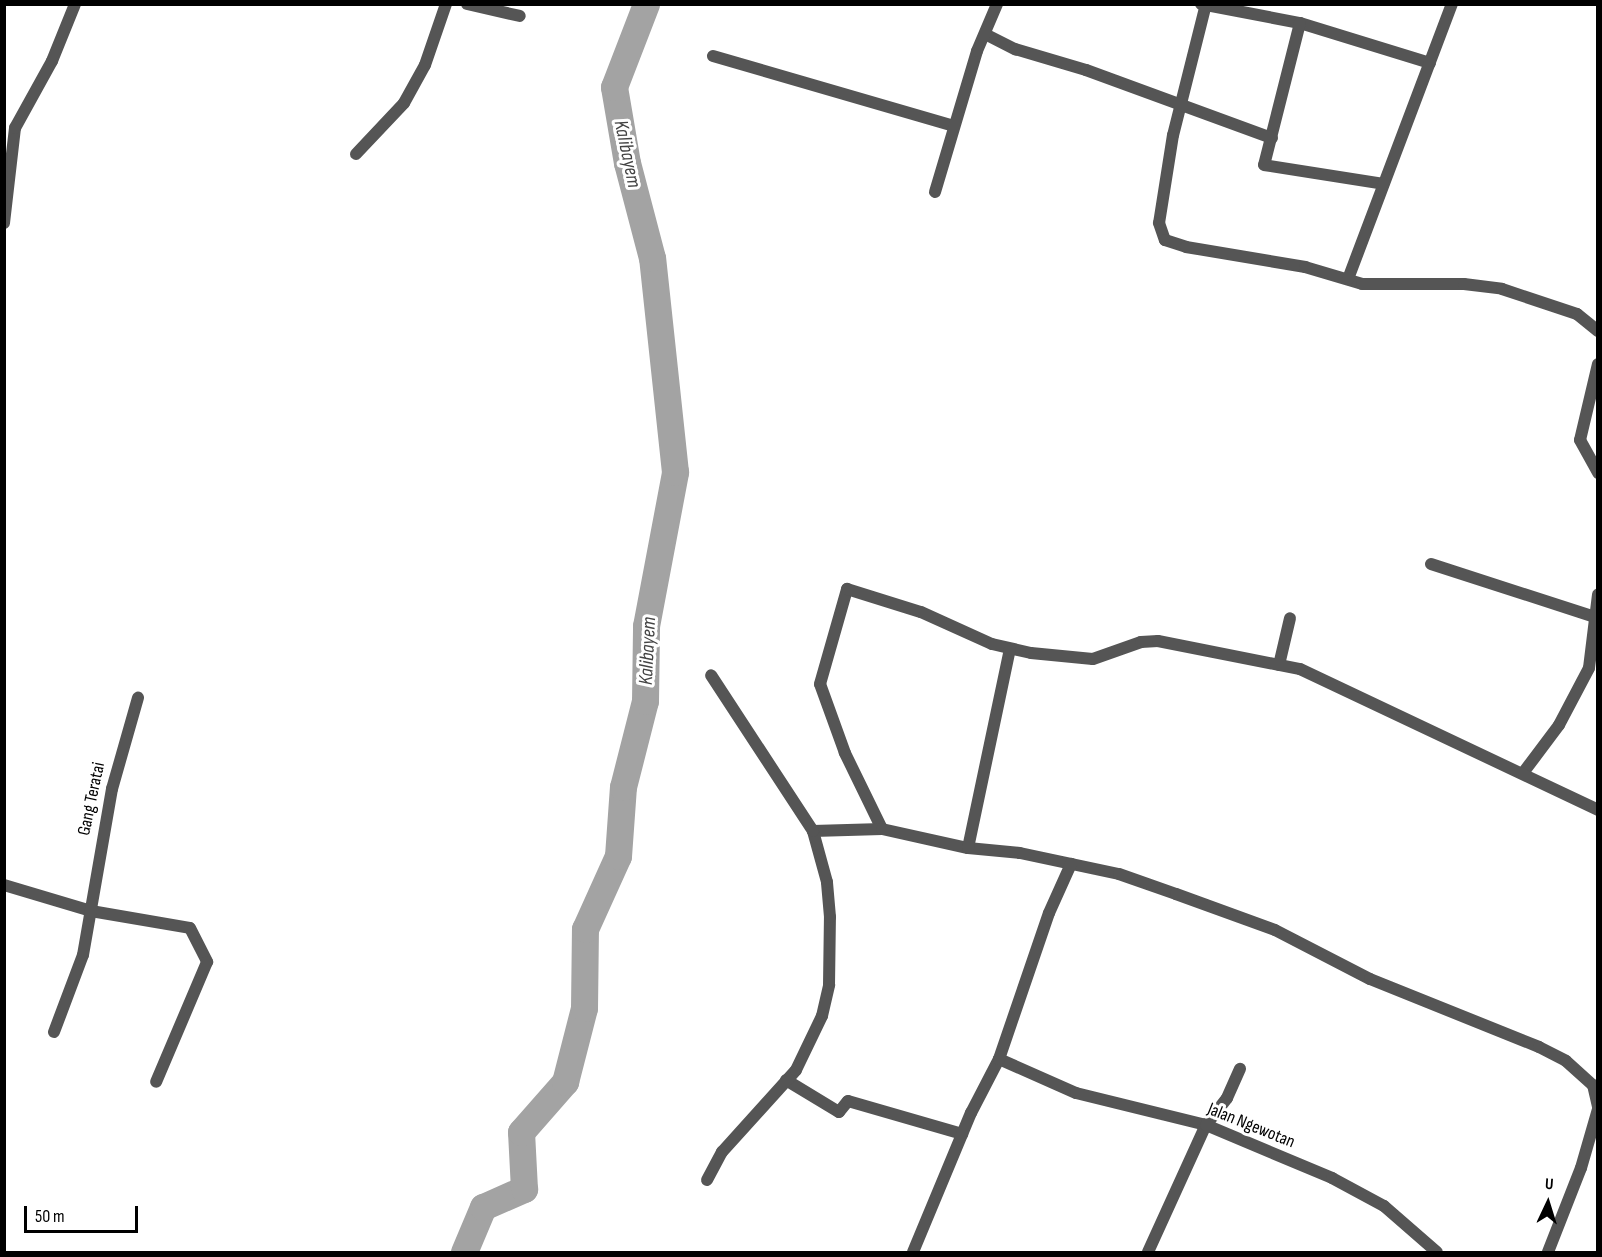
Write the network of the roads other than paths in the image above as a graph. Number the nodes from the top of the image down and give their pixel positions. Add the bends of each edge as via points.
1 (75, 4) edge
2 (446, 4) edge
3 (467, 4) edge
4 (997, 4) edge
5 (1452, 4) edge
6 (1204, 5) edge
7 (519, 15) dead end
8 (1300, 23) junction
9 (984, 34) junction
10 (712, 56) dead end
11 (1430, 63) junction
12 (1182, 104) junction
13 (954, 126) junction
14 (1272, 138) junction
15 (356, 154) dead end
16 (1384, 184) junction
17 (935, 192) dead end
18 (4, 223) edge
19 (1348, 279) junction
20 (1598, 332) edge
21 (1597, 366) edge
22 (1598, 473) edge
23 (1431, 564) dead end
24 (1598, 595) edge
25 (1592, 616) junction
26 (1290, 618) dead end
27 (1010, 649) junction
28 (1279, 665) junction
29 (711, 675) dead end
30 (138, 698) dead end
31 (1522, 773) junction
32 (1598, 810) edge
33 (882, 829) junction
34 (813, 831) junction
35 (968, 848) junction
36 (1071, 864) junction
37 (4, 885) edge
38 (91, 911) junction
39 (54, 1032) dead end
40 (999, 1059) junction
41 (1240, 1069) dead end
42 (786, 1080) junction
43 (156, 1082) dead end
44 (1595, 1085) edge
45 (1598, 1108) edge
46 (1206, 1125) junction
47 (962, 1134) junction
48 (707, 1180) dead end
49 (913, 1252) edge
50 (1148, 1252) edge
51 (1437, 1252) edge
52 (1548, 1252) edge

1 - 18 street via 52,61 15,128
2 - 15 street via 425,65 404,104
3 - 7 street
4 - 9 street
5 - 11 street
6 - 8 street
6 - 12 street
8 - 11 street
8 - 14 street
9 - 12 street via 1015,49
9 - 13 street
10 - 13 street
11 - 16 street
12 - 14 street
12 - 19 street via 1159,223 1165,240
13 - 17 street
14 - 16 street via 1264,165
16 - 19 street
19 - 20 street via 1387,286 1464,284 1502,289 1576,314
21 - 22 street via 1580,437
23 - 25 street
24 - 25 street
25 - 31 street via 1589,668 1559,725
26 - 28 street
27 - 28 street via 1091,659 1141,642 1158,641
27 - 33 street via 921,612 847,589 820,684 845,753
27 - 35 street
28 - 31 street via 1326,679 1449,743
29 - 34 street
30 - 38 street, Gang Teratai via 112,789
31 - 32 street
33 - 34 street
33 - 35 street
34 - 42 street via 827,882 829,985 822,1016 796,1070
35 - 36 street via 1020,853
36 - 40 street via 1049,913
36 - 44 street via 1119,874 1275,930 1370,979 1539,1047 1566,1061
37 - 38 street
38 - 39 street, Gang Teratai via 82,955
38 - 43 street via 190,928 207,962
40 - 46 street, Jalan Ngewotan via 1076,1093
40 - 47 street
41 - 46 street via 1227,1098
42 - 47 street via 839,1112 848,1101
42 - 48 street via 722,1152
44 - 45 street
45 - 52 street via 1581,1168
46 - 50 street
46 - 51 street, Jalan Ngewotan via 1369,1196
47 - 49 street

